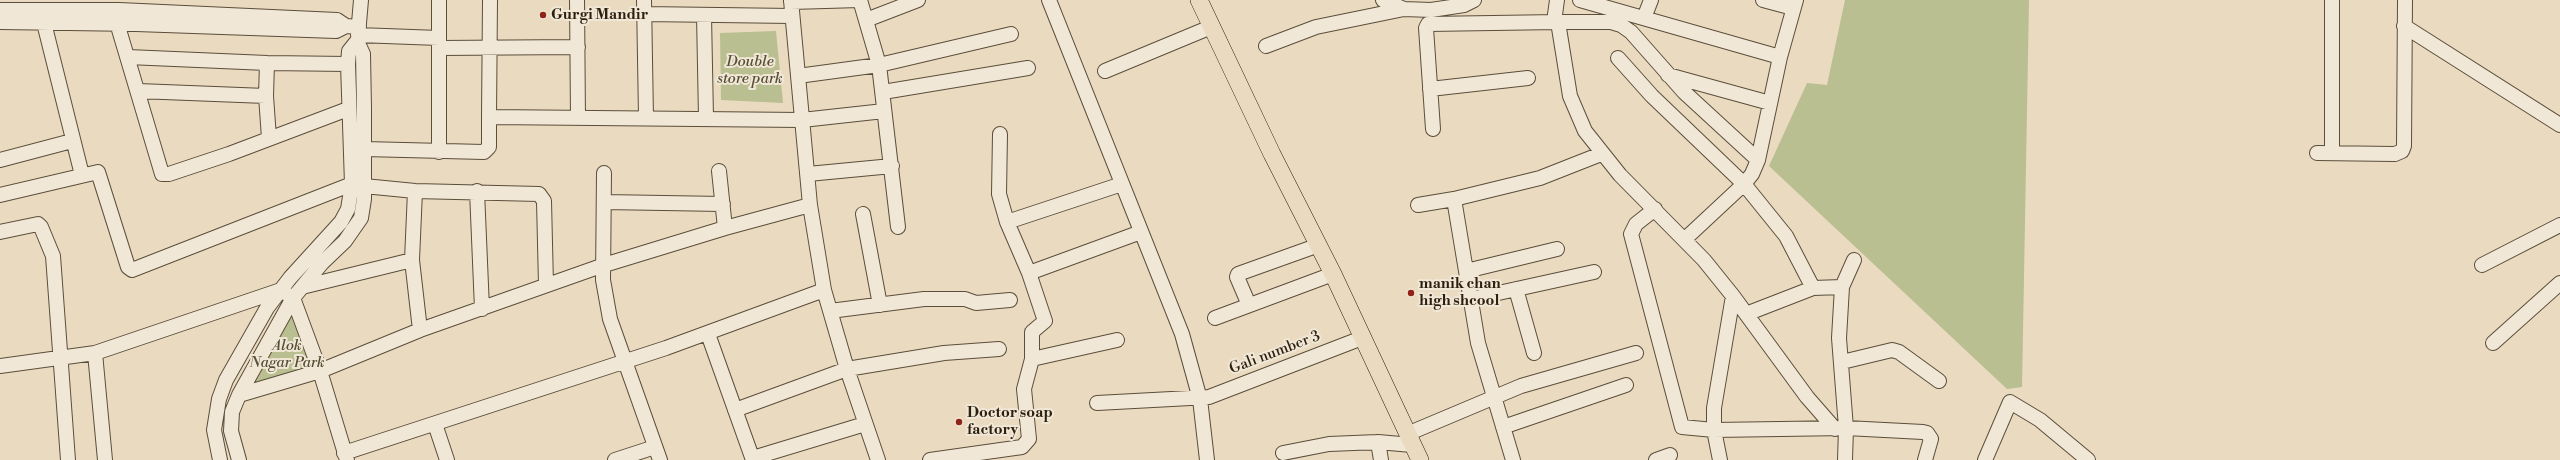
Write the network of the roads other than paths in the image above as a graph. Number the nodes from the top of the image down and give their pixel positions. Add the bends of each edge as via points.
1 (361, 0) edge
2 (439, 0) edge
3 (490, 0) edge
4 (578, 0) edge
5 (860, 0) edge
6 (918, 0) edge
7 (1049, 0) edge
8 (1199, 0) edge
9 (1383, 0) edge
10 (1474, 0) edge
11 (1557, 0) edge
12 (1580, 0) edge
13 (1651, 0) edge
14 (1763, 0) edge
15 (2332, 0) edge
16 (2404, 0) edge
17 (1795, 4) edge
18 (1432, 5) edge
19 (791, 6) edge
20 (644, 7) edge
21 (1404, 9) junction
22 (0, 10) edge
23 (704, 15) junction
24 (1644, 18) junction
25 (866, 20) junction
26 (0, 22) edge
27 (44, 22) junction
28 (1556, 22) junction
29 (117, 23) junction
30 (2404, 26) junction
31 (1211, 27) junction
32 (355, 32) junction
33 (1011, 34) dead end
34 (439, 43) junction
35 (1266, 46) dead end
36 (489, 47) junction
37 (578, 47) junction
38 (128, 57) junction
39 (1780, 57) junction
40 (1618, 58) dead end
41 (267, 63) junction
42 (348, 64) junction
43 (879, 65) junction
44 (1028, 68) dead end
45 (1105, 71) dead end
46 (1668, 75) junction
47 (798, 76) junction
48 (1528, 78) dead end
49 (1430, 88) junction
50 (138, 91) junction
51 (883, 92) junction
52 (266, 96) junction
53 (1770, 103) junction
54 (348, 109) junction
55 (884, 111) junction
56 (489, 117) junction
57 (646, 117) junction
58 (578, 118) junction
59 (706, 118) junction
60 (802, 120) junction
61 (2560, 125) edge
62 (1433, 129) dead end
63 (1000, 134) dead end
64 (269, 138) junction
65 (72, 141) junction
66 (364, 149) junction
67 (439, 152) junction
68 (2317, 153) dead end
69 (2332, 153) junction
70 (1601, 154) junction
71 (1, 156) edge
72 (1758, 160) junction
73 (892, 166) junction
74 (719, 171) dead end
75 (604, 173) dead end
76 (808, 174) junction
77 (82, 176) junction
78 (1122, 184) junction
79 (1744, 184) junction
80 (358, 185) junction
81 (415, 191) junction
82 (477, 191) junction
83 (0, 195) edge
84 (1454, 199) junction
85 (604, 202) junction
86 (723, 204) junction
87 (810, 205) junction
88 (1418, 205) dead end
89 (1655, 209) junction
90 (863, 214) dead end
91 (1007, 222) junction
92 (2560, 225) edge
93 (898, 227) dead end
94 (725, 228) junction
95 (0, 232) edge
96 (1141, 232) junction
97 (1685, 239) junction
98 (1319, 245) junction
99 (1557, 249) dead end
100 (412, 260) junction
101 (1854, 260) dead end
102 (604, 265) junction
103 (2482, 265) dead end
104 (1466, 271) junction
105 (1594, 272) dead end
106 (1029, 273) junction
107 (1333, 274) junction
108 (2560, 283) edge
109 (546, 285) junction
110 (302, 287) junction
111 (1842, 287) junction
112 (1812, 288) junction
113 (1516, 289) junction
114 (281, 290) junction
115 (824, 290) junction
116 (1733, 296) junction
117 (293, 298) junction
118 (1471, 299) junction
119 (1010, 300) dead end
120 (880, 305) junction
121 (1249, 305) junction
122 (482, 309) junction
123 (830, 311) junction
124 (1746, 314) junction
125 (1215, 318) dead end
126 (420, 330) junction
127 (708, 334) junction
128 (1362, 338) junction
129 (1117, 340) dead end
130 (2493, 344) dead end
131 (999, 349) dead end
132 (95, 353) junction
133 (1534, 353) dead end
134 (1636, 353) dead end
135 (1032, 359) junction
136 (60, 360) junction
137 (626, 360) junction
138 (1842, 362) junction
139 (0, 366) edge
140 (847, 369) junction
141 (320, 371) junction
142 (1939, 381) dead end
143 (1626, 386) dead end
144 (239, 395) junction
145 (1494, 396) junction
146 (1194, 399) junction
147 (1097, 403) dead end
148 (735, 410) junction
149 (435, 424) junction
150 (865, 424) junction
151 (1503, 427) junction
152 (1840, 428) junction
153 (1714, 430) junction
154 (1410, 439) junction
155 (1378, 442) junction
156 (655, 447) junction
157 (1283, 453) dead end
158 (1670, 455) dead end
159 (346, 456) edge
160 (753, 459) edge
161 (68, 460) edge
162 (105, 460) edge
163 (220, 460) edge
164 (239, 460) edge
165 (447, 460) edge
166 (615, 460) edge
167 (660, 460) edge
168 (878, 460) edge
169 (930, 460) edge
170 (1207, 460) edge
171 (1381, 460) edge
172 (1420, 460) edge
173 (1513, 460) edge
174 (1656, 460) edge
175 (1720, 460) edge
176 (1845, 460) edge
177 (1925, 460) edge
178 (1985, 460) edge
179 (2088, 460) edge

1 - 32 street
2 - 34 street
3 - 36 street
4 - 37 street
5 - 19 street
5 - 25 street
6 - 25 street
7 - 78 street
8 - 31 main road
9 - 21 street
10 - 18 street via 1464,5
11 - 28 street
12 - 24 street
13 - 24 street
14 - 17 street
15 - 69 street
16 - 30 street
17 - 39 street
18 - 21 street
19 - 23 street
19 - 47 street
20 - 23 street
20 - 57 street
21 - 35 street via 1316,27
22 - 32 street via 119,10 321,19 336,20
23 - 59 street
24 - 39 street
25 - 43 street
26 - 27 street
27 - 29 street
27 - 65 street
28 - 46 street via 1596,21 1621,25 1631,32
28 - 49 street via 1431,22 1426,28
28 - 70 street via 1570,96 1585,131
29 - 32 street
29 - 38 street
30 - 61 street
30 - 69 street via 2402,151 2395,154
31 - 45 street
31 - 98 main road
32 - 34 street
32 - 42 street
32 - 66 street via 363,54
33 - 43 street
34 - 36 street
34 - 67 street
36 - 37 street
36 - 56 street
37 - 58 street
38 - 41 street
38 - 50 street
39 - 53 street
40 - 79 street via 1652,96
41 - 42 street
41 - 52 street
42 - 54 street
43 - 47 street
43 - 51 street
44 - 51 street
46 - 53 street
46 - 72 street
47 - 60 street
48 - 49 street
49 - 62 street
50 - 52 street
50 - 64 street via 162,174 169,174 229,154
51 - 55 street
52 - 64 street
53 - 72 street
54 - 64 street
54 - 80 street
55 - 60 street
55 - 73 street
56 - 58 street
56 - 67 street via 489,147 486,151
57 - 58 street
57 - 59 street
59 - 60 street
60 - 76 street
63 - 91 street via 999,194
65 - 71 street
65 - 77 street
66 - 67 street
66 - 80 street
68 - 69 street
70 - 84 street via 1540,178
70 - 89 street
72 - 79 street
73 - 76 street
73 - 93 street
74 - 86 street
75 - 85 street
76 - 87 street
77 - 80 street via 96,171 99,174 128,268 132,270
77 - 83 street
78 - 91 street
78 - 96 street
79 - 97 street
79 - 112 street via 1786,236
80 - 81 street
80 - 110 street via 364,205 358,224
80 - 114 street via 344,217
81 - 82 street
81 - 100 street
82 - 109 street via 539,194 542,197
82 - 122 street
84 - 88 street
84 - 104 street
85 - 86 street
85 - 102 street
86 - 94 street
87 - 94 street
87 - 115 street
89 - 97 street
89 - 153 street via 1636,224 1631,234 1680,425
90 - 120 street
91 - 106 street
92 - 103 street
94 - 102 street
95 - 136 street via 35,224 41,228 54,263
96 - 106 street
96 - 146 street via 1182,334
97 - 116 street
98 - 107 main road
98 - 121 street via 1238,274
99 - 104 street
100 - 110 street
100 - 126 street
101 - 111 street
102 - 109 street
102 - 137 street via 603,280 610,319
104 - 118 street
105 - 113 street
106 - 135 street via 1045,321 1032,332
107 - 121 street
107 - 128 main road
108 - 130 street
109 - 122 street
110 - 117 street
111 - 112 street
111 - 138 street via 1839,338
112 - 124 street
113 - 118 street
113 - 133 street
114 - 117 street
114 - 132 street
114 - 163 street via 267,308 226,380 219,399 214,430
115 - 123 street
115 - 127 street
116 - 124 street
116 - 153 street via 1714,408
117 - 141 street
117 - 144 street
118 - 145 street via 1478,343
119 - 120 street via 976,303 965,298 924,299
120 - 123 street
121 - 125 street
122 - 126 street
123 - 140 street
124 - 152 street via 1808,397
126 - 141 street
127 - 137 street
127 - 148 street
128 - 146 street, Gali number 3
128 - 154 main road
129 - 135 street
131 - 140 street via 944,353
132 - 136 street
132 - 162 street
134 - 145 street via 1544,378
135 - 169 street via 1024,389 1029,439 1026,444
136 - 139 street
136 - 161 street
137 - 149 street
137 - 156 street
138 - 142 street via 1892,350 1899,352
138 - 152 street
140 - 148 street
140 - 150 street
141 - 144 street
141 - 159 street
143 - 151 street
144 - 164 street via 232,412 231,431
145 - 151 street
145 - 154 street
146 - 147 street, Gali number 3
146 - 170 street
148 - 160 street
149 - 159 street
149 - 165 street
150 - 160 street
150 - 168 street
151 - 173 street
152 - 153 street
152 - 176 street
152 - 177 street via 1927,433 1931,439
153 - 175 street
154 - 155 street
154 - 172 main road
155 - 157 street via 1329,444
155 - 171 street
156 - 166 street
156 - 167 street
158 - 174 street
178 - 179 street via 2010,402 2040,420

